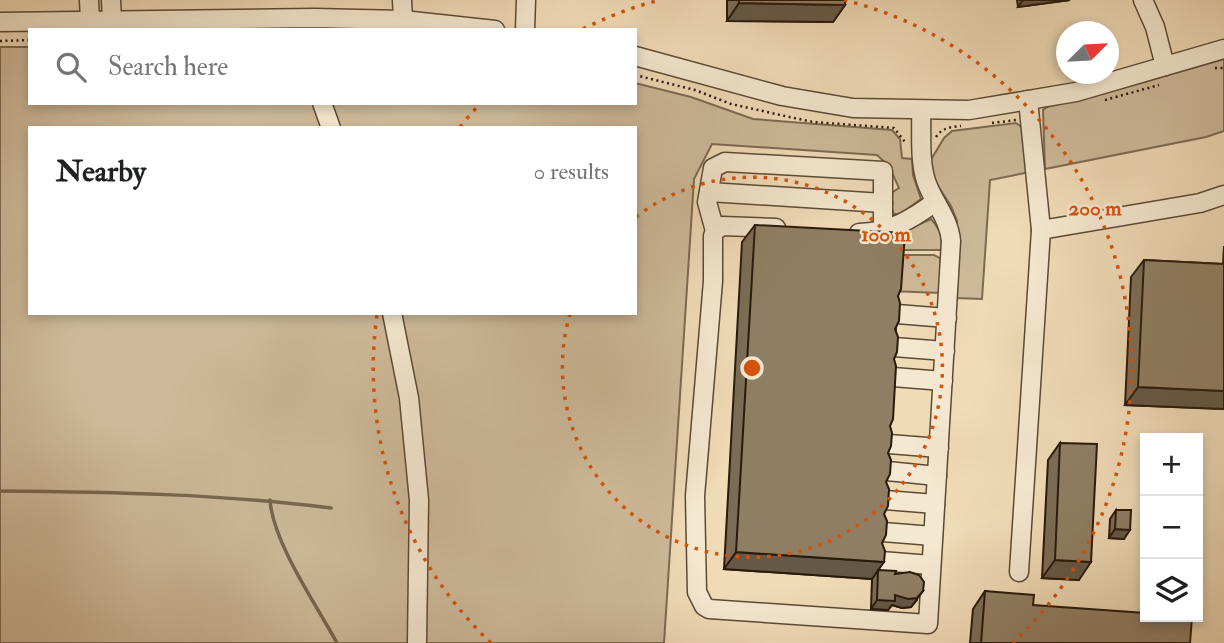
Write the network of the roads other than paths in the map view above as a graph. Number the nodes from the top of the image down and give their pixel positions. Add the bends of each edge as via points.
1 (89, 0) edge
2 (111, 0) edge
3 (402, 0) edge
4 (526, 0) edge
5 (1143, 0) edge
6 (402, 20) junction
7 (90, 21) junction
8 (112, 21) junction
9 (0, 22) edge
10 (315, 24) edge
11 (476, 28) edge
12 (525, 28) edge
13 (1224, 49) edge
14 (637, 57) edge
15 (1165, 65) junction
16 (1028, 100) junction
17 (323, 105) edge
18 (921, 110) junction
19 (330, 126) edge
20 (709, 192) junction
21 (1224, 195) edge
22 (935, 202) junction
23 (883, 203) junction
24 (793, 229) edge
25 (1041, 230) junction
26 (715, 231) junction
27 (883, 232) junction
28 (847, 233) edge
29 (897, 314) edge
30 (392, 315) edge
31 (947, 318) junction
32 (894, 347) edge
33 (945, 351) junction
34 (893, 377) edge
35 (943, 381) junction
36 (889, 444) edge
37 (939, 448) junction
38 (887, 471) edge
39 (937, 476) junction
40 (885, 500) edge
41 (935, 504) junction
42 (883, 532) edge
43 (933, 536) junction
44 (881, 561) edge
45 (931, 565) junction
46 (1019, 572) dead end
47 (417, 643) edge

1 - 7 street
2 - 8 street
3 - 6 street
4 - 12 street
5 - 15 street
6 - 10 street
6 - 11 street
7 - 8 street
7 - 9 street
8 - 10 street
13 - 15 street
14 - 18 street via 782,96 853,108
15 - 16 street via 1076,92
16 - 18 street via 969,110
16 - 25 street
17 - 19 street
18 - 22 street via 923,170
20 - 23 street
20 - 23 street via 713,168 725,162 883,171
20 - 26 street
21 - 25 street
22 - 27 street
22 - 31 street via 950,230
23 - 27 street
24 - 26 street via 726,226
25 - 46 street
26 - 45 street via 695,496 696,587 704,606 928,624
27 - 28 street
29 - 31 street
30 - 47 street via 410,398 419,500
31 - 33 street
32 - 33 street
33 - 35 street
34 - 35 street
35 - 37 street
36 - 37 street
37 - 39 street
38 - 39 street
39 - 41 street
40 - 41 street
41 - 43 street
42 - 43 street
43 - 45 street
44 - 45 street

